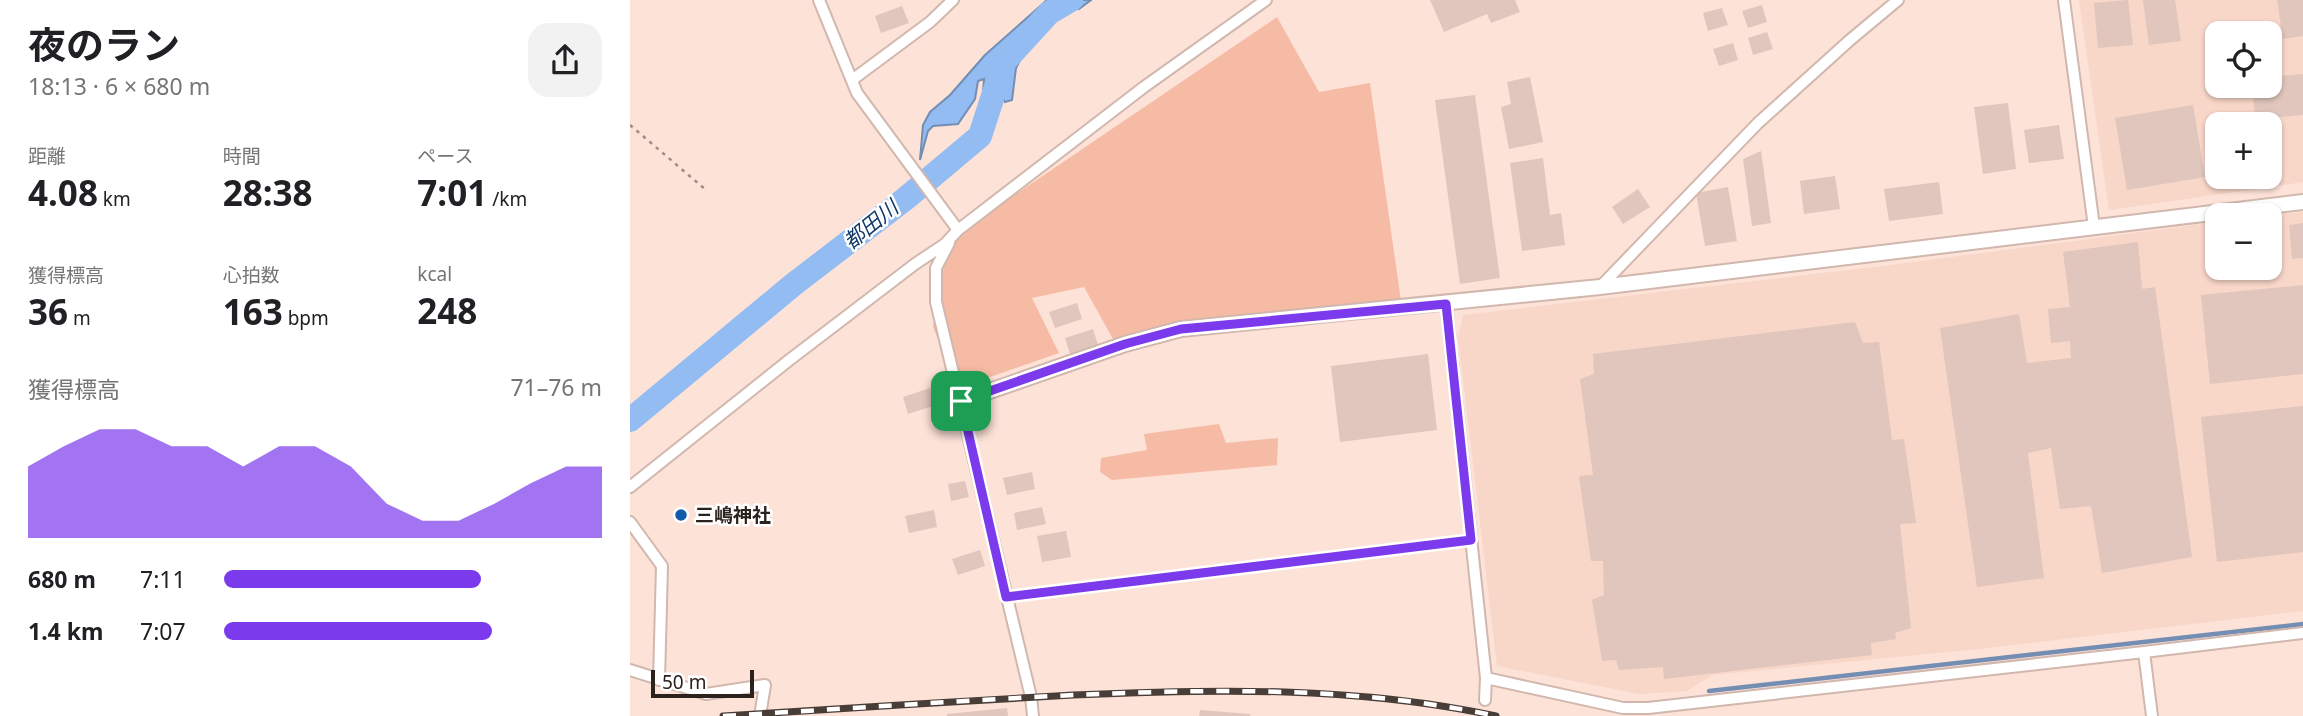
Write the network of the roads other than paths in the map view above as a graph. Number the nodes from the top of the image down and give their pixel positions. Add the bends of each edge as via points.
1 (820, 0) edge
2 (953, 0) edge
3 (1266, 0) edge
4 (1898, 0) edge
5 (2064, 0) edge
6 (852, 80) junction
7 (2303, 202) edge
8 (2094, 227) junction
9 (958, 230) junction
10 (1600, 287) junction
11 (1446, 304) junction
12 (961, 401) junction
13 (630, 487) edge
14 (630, 522) edge
15 (2303, 633) edge
16 (2144, 652) junction
17 (630, 670) edge
18 (1486, 678) junction
19 (659, 680) junction
20 (1485, 700) dead end
21 (760, 716) edge
22 (1033, 716) edge
23 (2152, 716) edge

1 - 6 street
2 - 6 street
3 - 9 street
4 - 10 street via 1758,122
5 - 8 street
6 - 9 street
7 - 8 street
8 - 10 street
9 - 12 street via 936,268 936,302
9 - 13 street
10 - 11 street
11 - 12 street via 1181,329
11 - 18 street
12 - 22 street
14 - 19 street via 663,566
15 - 16 street
16 - 18 street via 1648,708 1623,708
16 - 23 street
17 - 19 street
18 - 20 street
19 - 21 street via 706,694 765,685

